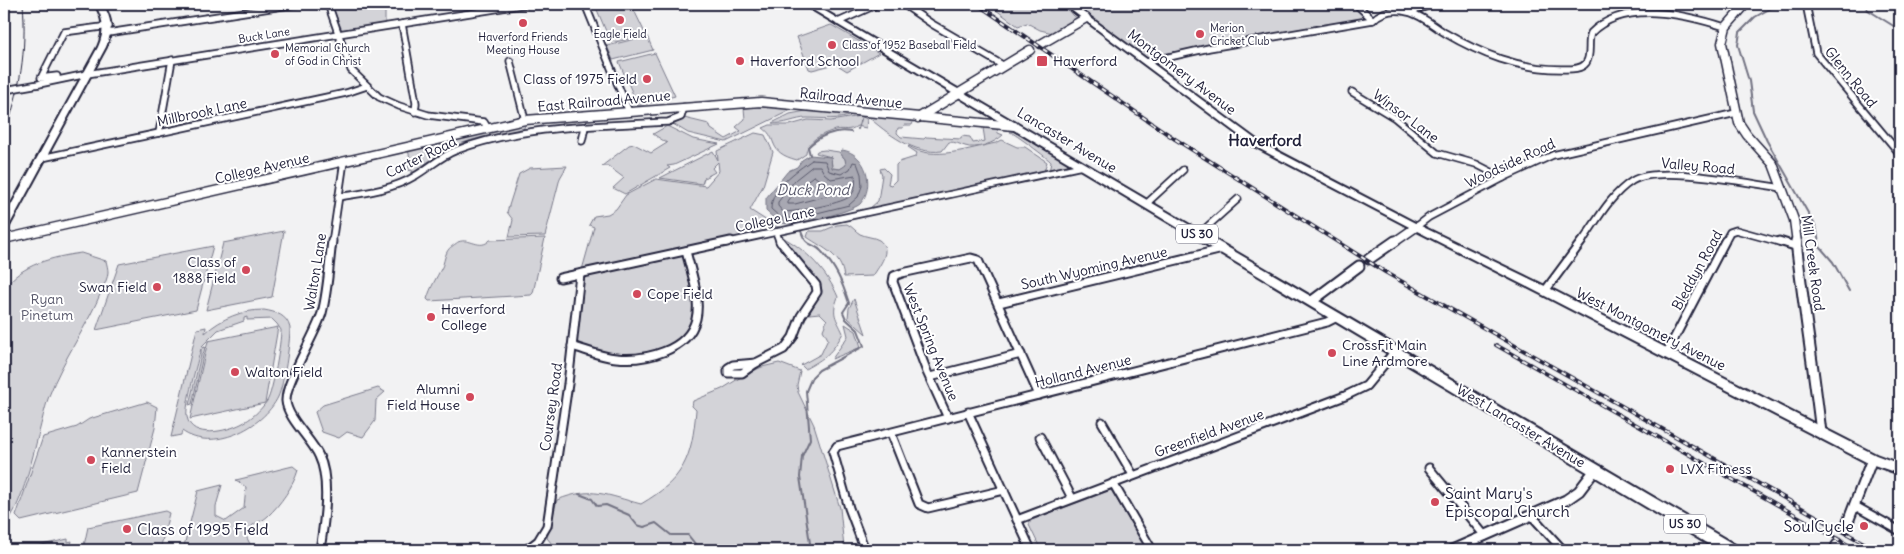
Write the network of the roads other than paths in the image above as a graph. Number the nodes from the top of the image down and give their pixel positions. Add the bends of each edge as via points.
1 (102, 4) edge
2 (296, 4) edge
3 (328, 4) edge
4 (527, 4) edge
5 (585, 4) edge
6 (807, 4) edge
7 (878, 4) edge
8 (903, 4) edge
9 (1067, 4) edge
10 (1356, 4) edge
11 (1434, 4) edge
12 (1746, 4) edge
13 (1806, 4) edge
14 (1410, 12) junction
15 (1086, 18) junction
16 (1373, 20) junction
17 (838, 22) junction
18 (402, 24) junction
19 (1726, 27) junction
20 (108, 29) junction
21 (338, 34) junction
22 (1041, 44) dead end
23 (1030, 50) dead end
24 (172, 60) junction
25 (510, 62) dead end
26 (1147, 62) junction
27 (1004, 66) junction
28 (84, 74) junction
29 (366, 86) junction
30 (4, 90) edge
31 (1352, 92) dead end
32 (959, 94) junction
33 (684, 107) junction
34 (415, 112) junction
35 (629, 112) junction
36 (1736, 113) junction
37 (918, 118) junction
38 (525, 120) junction
39 (1014, 126) junction
40 (487, 127) junction
41 (585, 127) junction
42 (159, 133) junction
43 (582, 141) dead end
44 (1900, 154) edge
45 (42, 158) junction
46 (344, 161) junction
47 (1082, 166) junction
48 (1183, 170) dead end
49 (1503, 178) junction
50 (1783, 188) junction
51 (338, 197) junction
52 (1238, 199) dead end
53 (1146, 204) junction
54 (4, 226) edge
55 (1416, 227) junction
56 (776, 232) junction
57 (1198, 234) junction
58 (4, 239) edge
59 (1798, 247) junction
60 (1223, 249) junction
61 (686, 251) junction
62 (1369, 259) dead end
63 (1359, 266) dead end
64 (580, 274) junction
65 (560, 278) dead end
66 (1546, 291) junction
67 (998, 302) junction
68 (1312, 302) junction
69 (1338, 317) junction
70 (572, 346) junction
71 (1395, 351) junction
72 (1021, 354) junction
73 (1666, 354) junction
74 (756, 363) dead end
75 (930, 378) junction
76 (1039, 395) junction
77 (968, 412) junction
78 (948, 418) junction
79 (1102, 422) dead end
80 (891, 433) junction
81 (1821, 433) junction
82 (1040, 437) dead end
83 (1872, 459) junction
84 (1429, 468) dead end
85 (1900, 469) edge
86 (1595, 470) junction
87 (1133, 475) junction
88 (1113, 483) junction
89 (1004, 490) junction
90 (1072, 498) junction
91 (1855, 506) junction
92 (1532, 516) junction
93 (1017, 520) junction
94 (1846, 527) tunnel mouth
95 (1900, 531) edge
96 (1485, 536) junction
97 (320, 550) edge
98 (526, 550) edge
99 (865, 550) edge
100 (1031, 550) edge
101 (1152, 550) edge
102 (1452, 550) edge
103 (1563, 550) edge
104 (1730, 550) edge

1 - 20 main road
2 - 20 street
3 - 21 street
4 - 18 street, Buck Lane
5 - 35 street
6 - 17 highway, Lancaster Avenue / US 30
7 - 17 street
8 - 27 street
9 - 15 main road, Montgomery Avenue
10 - 16 street
11 - 14 street
12 - 19 street
13 - 44 street, Glenn Road via 1814,48 1821,60
14 - 16 street via 1380,13
14 - 19 street via 1486,55 1516,65 1539,68 1571,69 1584,65 1588,60 1592,31 1625,9 1666,9
15 - 22 street
15 - 26 main road, Montgomery Avenue
16 - 26 street
17 - 32 highway, Lancaster Avenue / US 30
18 - 21 street, Buck Lane
18 - 34 street
19 - 36 street, Mill Creek Road via 1721,35
20 - 28 main road via 95,62
20 - 28 street via 64,32 41,78
21 - 24 street, Buck Lane
21 - 29 street via 352,70
23 - 27 street
24 - 28 street, Buck Lane
24 - 42 street
25 - 38 street
26 - 55 main road, Montgomery Avenue via 1255,143
27 - 32 street
28 - 30 street, Buck Lane, bridge
28 - 45 main road
29 - 34 street via 379,97
29 - 42 street, Millbrook Lane
31 - 49 street, Winsor Lane via 1395,118 1437,153 1476,164
32 - 37 street
32 - 39 highway, Lancaster Avenue / US 30
33 - 35 street, East Railroad Avenue
33 - 37 street, Railroad Avenue via 768,102
33 - 41 street, Carter Road via 680,118 668,122
34 - 40 street via 484,122
35 - 38 street, East Railroad Avenue
36 - 49 street, Woodside Road via 1554,155
36 - 50 street, Mill Creek Road via 1742,129 1774,164
37 - 39 street, Railroad Avenue
38 - 40 street, College Avenue
39 - 47 highway, Lancaster Avenue / US 30
40 - 46 street, College Avenue
41 - 43 street
41 - 51 street, Carter Road via 532,133 472,146 455,151 395,185
42 - 45 street, Millbrook Lane
45 - 54 main road
46 - 51 street, Walton Lane
46 - 58 street, College Avenue
47 - 53 highway, Lancaster Avenue / US 30
47 - 56 street, College Lane
48 - 53 street
49 - 55 street, Woodside Road
50 - 59 street, Mill Creek Road via 1794,220
50 - 66 street, Valley Road via 1676,174 1632,180 1616,195
51 - 97 street, Walton Lane via 322,313 286,401 322,463 325,513
52 - 57 street
53 - 57 highway, Lancaster Avenue / US 30
55 - 62 street, Woodside Road
55 - 66 main road, West Montgomery Avenue
56 - 61 street, College Lane
56 - 74 street via 780,242 816,285 817,292 801,316 790,343
57 - 60 highway, Lancaster Avenue / US 30
59 - 73 street, Bleddyn Road via 1744,231 1730,232
59 - 81 street, Mill Creek Road
60 - 67 street, South Wyoming Avenue
60 - 68 highway, Lancaster Avenue / US 30
61 - 64 street, College Lane
61 - 70 street via 696,314 692,330 681,342 655,353 625,358
63 - 68 street
64 - 65 street, College Lane
64 - 70 street, Coursey Road
66 - 73 main road, West Montgomery Avenue
67 - 72 street
67 - 75 street, West Spring Avenue via 976,258 894,276 898,298
68 - 69 highway, West Lancaster Avenue / US 30
69 - 71 highway, West Lancaster Avenue / US 30
69 - 76 street, Holland Avenue
70 - 98 street, Coursey Road via 547,526 538,541
71 - 86 highway, West Lancaster Avenue / US 30
71 - 87 street, Greenfield Avenue via 1366,386 1345,396
72 - 75 street
72 - 76 street
73 - 81 main road, West Montgomery Avenue
75 - 78 street, West Spring Avenue
76 - 77 street, Holland Avenue
77 - 78 street, Holland Avenue
77 - 89 street, West Spring Avenue
78 - 80 street, Holland Avenue
79 - 87 street
80 - 89 street via 919,504 928,508
80 - 99 street, Holland Avenue via 837,446 833,452
81 - 83 main road, West Montgomery Avenue
82 - 90 street
83 - 85 main road, West Montgomery Avenue
83 - 91 street
84 - 96 street
86 - 92 street via 1571,497
86 - 104 highway, West Lancaster Avenue / US 30
87 - 88 street, Greenfield Avenue
88 - 90 street, Greenfield Avenue
88 - 101 street
89 - 93 street, West Spring Avenue
90 - 93 street, Greenfield Avenue
91 - 94 street
91 - 95 street
92 - 96 street
92 - 103 street
93 - 100 street, West Spring Avenue
96 - 102 street

